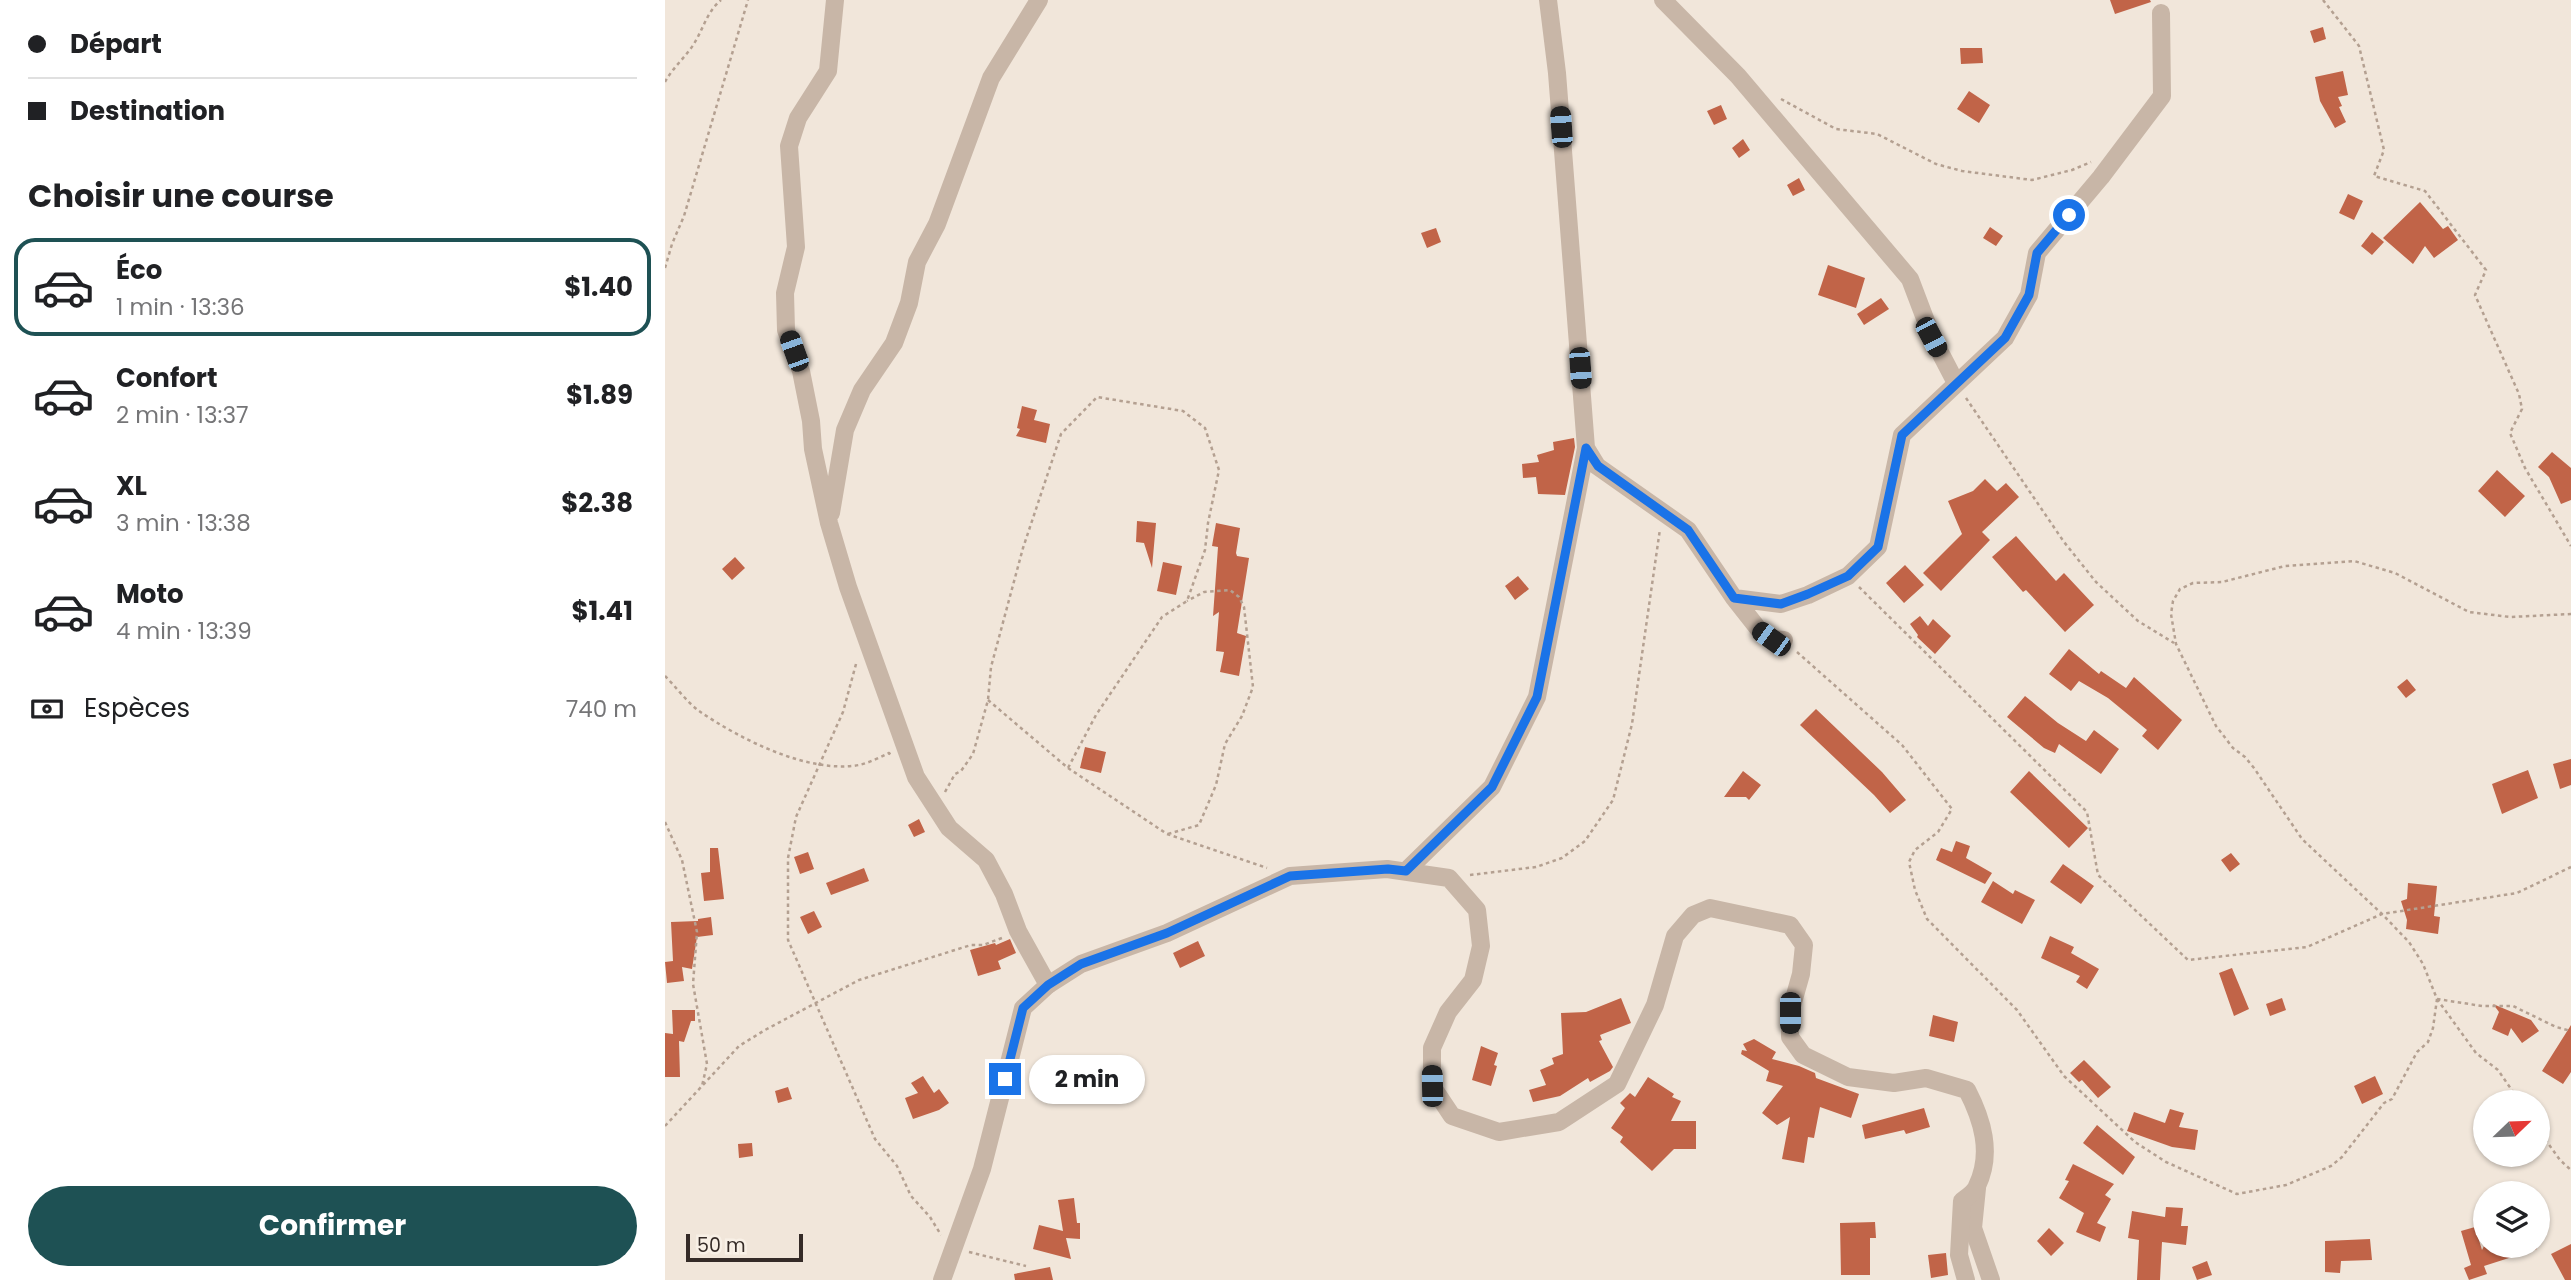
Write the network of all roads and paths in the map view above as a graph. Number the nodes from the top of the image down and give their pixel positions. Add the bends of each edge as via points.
1 (721, 0) edge
2 (748, 0) edge
3 (835, 0) edge
4 (1039, 0) edge
5 (1548, 0) edge
6 (1663, 0) edge
7 (2323, 0) edge
8 (2161, 13) dead end
9 (665, 82) edge
10 (1775, 96) dead end
11 (2092, 161) dead end
12 (665, 268) edge
13 (1956, 383) junction
14 (1586, 448) junction
15 (1662, 511) junction
16 (829, 523) junction
17 (2571, 545) edge
18 (1848, 576) junction
19 (1734, 598) junction
20 (1187, 601) junction
21 (2571, 614) edge
22 (1784, 640) joint
23 (2176, 644) junction
24 (858, 660) dead end
25 (665, 676) edge
26 (988, 700) junction
27 (820, 765) junction
28 (1068, 768) junction
29 (916, 777) junction
30 (936, 807) junction
31 (665, 822) edge
32 (1167, 834) junction
33 (2571, 867) edge
34 (1406, 871) junction
35 (1290, 876) junction
36 (1449, 878) junction
37 (2382, 914) junction
38 (1018, 931) junction
39 (1048, 985) junction
40 (2438, 999) junction
41 (815, 1002) junction
42 (2571, 1031) edge
43 (701, 1090) junction
44 (2512, 1090) edge
45 (665, 1126) edge
46 (2550, 1146) edge
47 (2571, 1170) edge
48 (1977, 1188) junction
49 (954, 1248) junction
50 (1026, 1266) dead end
51 (942, 1280) edge
52 (1966, 1280) edge
53 (1991, 1280) edge

1 - 9 path
2 - 12 path
3 - 16 street via 828,71 798,118 789,146 796,247 785,293 786,330 801,371
4 - 16 street via 991,78 937,224 917,262 894,344 862,390 845,430
5 - 14 street
6 - 13 street via 1738,76 1910,279 1931,337
7 - 17 path via 2359,46 2384,150 2374,176 2425,191 2486,270 2475,295 2522,409 2510,433 2525,468
8 - 13 street via 2162,96 2037,253 2029,295 2005,338
10 - 11 path via 1836,129 1877,134 1936,164 1962,171 2032,180
13 - 18 street via 1902,435 1878,547
13 - 23 path via 2096,582 2138,621
14 - 15 street via 1598,466
14 - 34 street via 1537,697 1492,787
15 - 19 street via 1688,530
15 - 36 path via 1632,724 1613,800 1585,841 1562,858 1537,867
16 - 29 street
18 - 19 street via 1781,604
18 - 37 path via 2087,812 2098,875 2188,960 2307,947
19 - 22 street via 1760,631 1771,639
20 - 26 path via 1205,550 1219,470 1205,428 1183,411 1097,397 1061,435 1023,548 991,667
20 - 28 path via 1162,617 1096,715
20 - 32 path via 1204,592 1230,590 1238,597 1244,607 1253,687 1225,744 1216,785 1199,825
21 - 23 path via 2510,617 2469,612 2395,573 2354,561 2285,566 2180,589 2171,614
22 - 40 path via 1902,745 1952,809 1938,832 1915,850 1909,862 1927,919 2017,1010 2064,1076 2134,1142 2166,1162 2237,1195 2286,1185 2330,1167 2392,1099 2427,1042
23 - 37 path via 2216,726 2254,768 2302,839
24 - 27 path via 843,712
25 - 27 path via 698,710 750,740
26 - 28 path
26 - 30 path via 973,754
27 - 29 path via 859,765 890,754
27 - 41 path via 796,817 788,858 788,940
28 - 32 path
29 - 30 street
30 - 38 street via 949,828 986,860
31 - 43 path via 682,860 698,932 693,984 707,1063
32 - 35 path
33 - 37 path via 2517,893
34 - 35 street
34 - 36 street
35 - 39 street via 1167,933 1081,964
36 - 48 street via 1477,910 1481,946 1473,980 1448,1012 1432,1048 1432,1086 1452,1116 1499,1132 1559,1122 1618,1084 1655,1005 1675,936 1693,915 1710,908 1790,925 1804,945 1790,1013 1790,1037 1803,1055 1848,1077 1893,1083 1926,1078 1967,1090 1980,1115 1986,1154
37 - 40 path via 2409,942
38 - 39 street
38 - 41 path via 859,980
39 - 49 street via 1023,1008 982,1169
40 - 42 path via 2513,1006
40 - 44 path via 2476,1053 2498,1070
41 - 43 path via 739,1046
41 - 49 path via 875,1139 897,1166 911,1196
43 - 45 path
46 - 47 path
48 - 52 street via 1962,1201 1959,1255
48 - 53 street via 1973,1228
49 - 50 path
49 - 51 street

